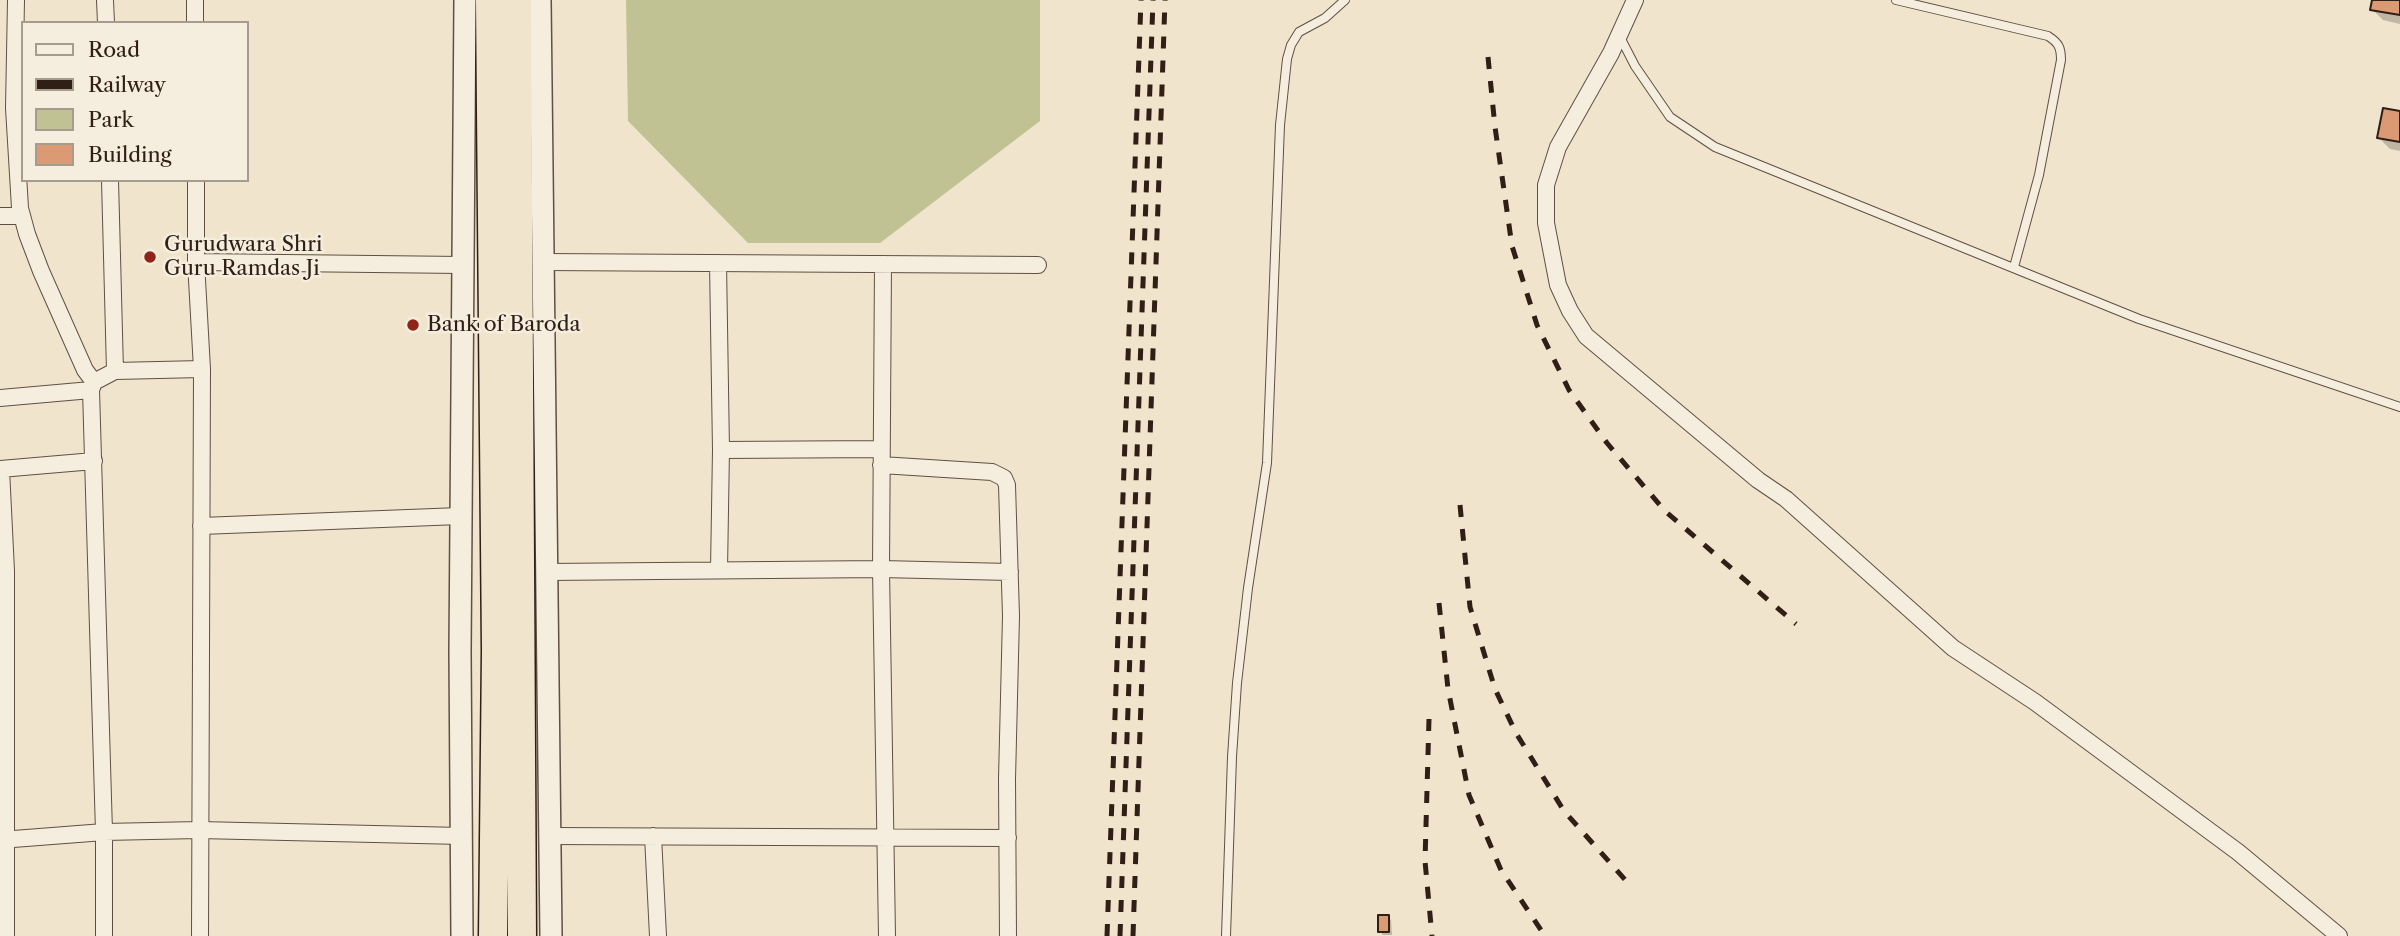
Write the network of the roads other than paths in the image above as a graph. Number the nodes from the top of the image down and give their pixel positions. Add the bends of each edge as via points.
1 (16, 0) edge
2 (105, 0) edge
3 (195, 0) edge
4 (465, 0) edge
5 (490, 0) edge
6 (517, 0) edge
7 (540, 0) edge
8 (1345, 0) edge
9 (1635, 0) edge
10 (1896, 0) edge
11 (106, 21) edge
12 (195, 21) edge
13 (1619, 35) junction
14 (7, 108) edge
15 (110, 182) edge
16 (196, 182) edge
17 (0, 216) edge
18 (22, 216) junction
19 (196, 262) junction
20 (543, 262) junction
21 (718, 263) junction
22 (883, 264) junction
23 (462, 265) junction
24 (1038, 265) dead end
25 (2014, 267) junction
26 (202, 369) junction
27 (115, 371) junction
28 (92, 386) junction
29 (0, 398) edge
30 (2400, 407) edge
31 (721, 450) junction
32 (881, 457) junction
33 (94, 461) junction
34 (1, 469) edge
35 (460, 516) junction
36 (201, 526) junction
37 (881, 569) junction
38 (719, 570) junction
39 (547, 572) junction
40 (1010, 572) junction
41 (3, 736) edge
42 (508, 739) junction
43 (199, 830) junction
44 (104, 832) junction
45 (550, 835) junction
46 (462, 836) junction
47 (653, 836) junction
48 (885, 836) junction
49 (1008, 838) junction
50 (3, 840) edge
51 (6, 936) edge
52 (104, 936) edge
53 (200, 936) edge
54 (462, 936) edge
55 (493, 936) edge
56 (522, 936) edge
57 (551, 936) edge
58 (658, 936) edge
59 (887, 936) edge
60 (1008, 936) edge
61 (1226, 936) edge
62 (2339, 936) edge

1 - 14 street
2 - 11 street
3 - 12 street
4 - 23 street
5 - 42 highway
6 - 42 highway
7 - 20 street
8 - 61 lane via 1299,32 1287,59 1280,125 1267,463 1237,683
9 - 13 street
10 - 25 lane via 2048,37 2061,49 2039,175
13 - 25 lane via 1670,117 1714,147
13 - 62 street via 1558,147 1546,185 1546,223 1558,285 1587,336 1786,499 1953,648 2035,702 2238,852
14 - 18 street
15 - 27 street
16 - 19 street
17 - 18 street
18 - 28 street
19 - 23 street
19 - 26 street
20 - 21 street
20 - 39 street
21 - 22 street
21 - 31 street
22 - 24 street
22 - 32 street
23 - 35 street
25 - 30 lane via 2139,319
26 - 27 street
26 - 36 street
27 - 28 street
28 - 29 street
28 - 33 street
31 - 32 street
31 - 38 street
32 - 37 street
32 - 40 street via 980,470 1004,478 1009,495
33 - 34 street
33 - 44 street
34 - 41 street via 6,571
35 - 36 street
35 - 46 street
36 - 43 street
37 - 38 street
37 - 40 street
37 - 48 street
38 - 39 street
39 - 45 street
40 - 49 street
41 - 50 street
42 - 55 highway
42 - 56 highway
43 - 44 street
43 - 46 street
43 - 53 street
44 - 50 street
44 - 52 street
45 - 47 street
45 - 57 street
46 - 54 street
47 - 48 street
47 - 58 street
48 - 49 street
48 - 59 street
49 - 60 street
50 - 51 street

